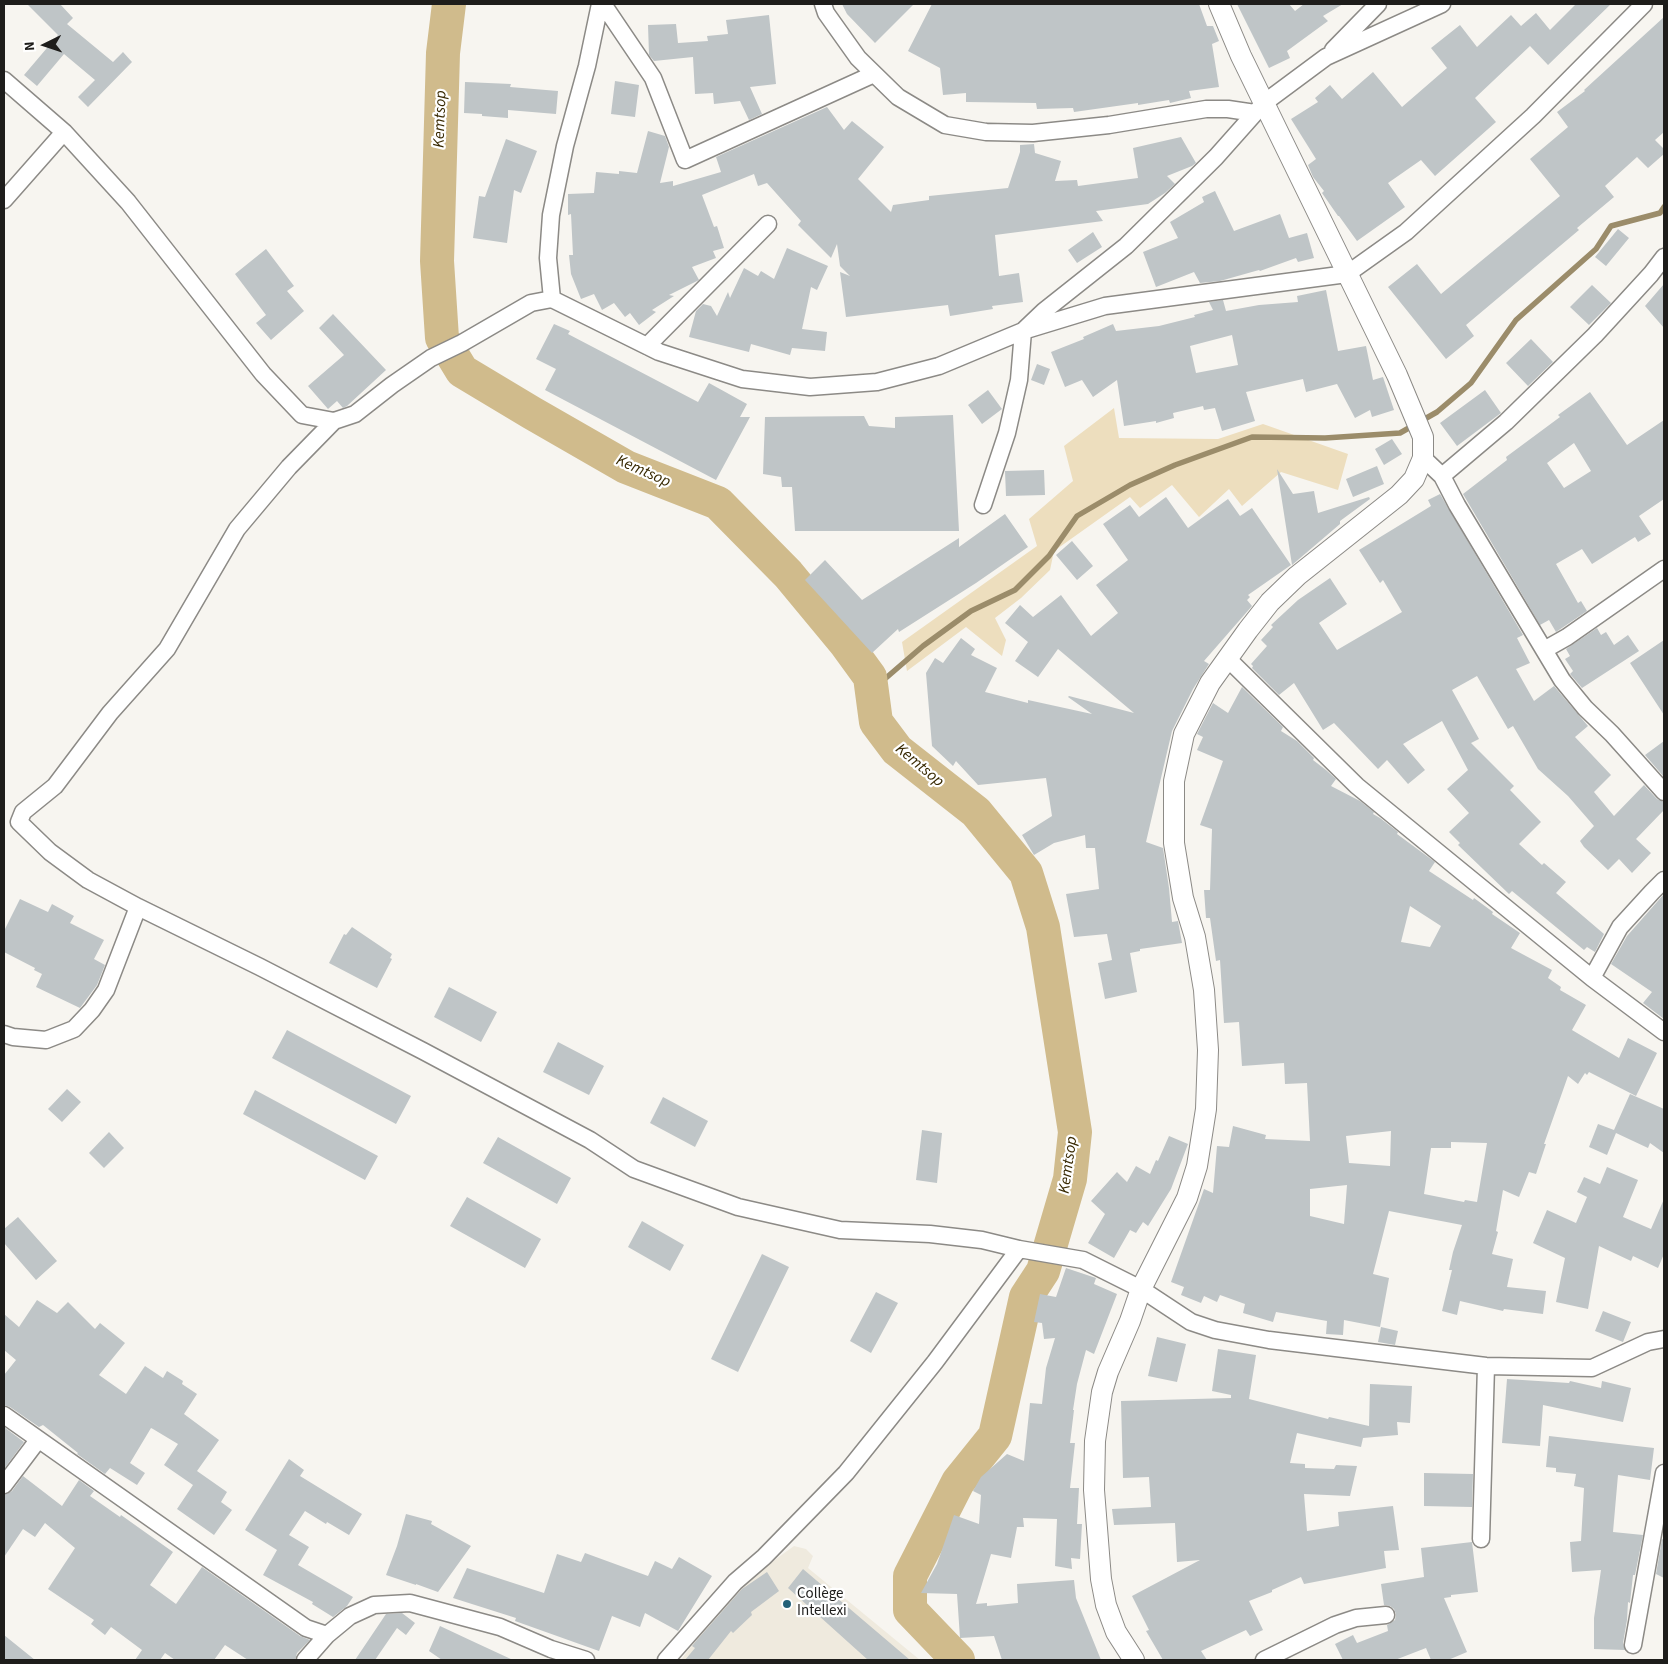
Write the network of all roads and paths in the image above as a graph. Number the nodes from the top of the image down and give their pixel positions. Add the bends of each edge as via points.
1 (601, 4) edge
2 (823, 4) edge
3 (1219, 4) edge
4 (1378, 4) edge
5 (1442, 4) edge
6 (1644, 4) edge
7 (1326, 57) junction
8 (874, 74) junction
9 (4, 80) edge
10 (1259, 108) junction
11 (64, 132) junction
12 (4, 200) edge
13 (768, 224) dead end
14 (1664, 257) edge
15 (1347, 274) junction
16 (552, 299) junction
17 (1023, 332) junction
18 (647, 346) junction
19 (334, 421) junction
20 (1423, 458) junction
21 (1442, 476) junction
22 (983, 505) dead end
23 (1664, 569) edge
24 (1544, 650) junction
25 (1227, 658) junction
26 (1664, 792) edge
27 (1664, 880) edge
28 (138, 907) junction
29 (1592, 978) junction
30 (1664, 1032) edge
31 (4, 1034) edge
32 (1025, 1250) junction
33 (1141, 1289) junction
34 (1664, 1340) edge
35 (1486, 1366) junction
36 (4, 1416) edge
37 (38, 1440) junction
38 (1664, 1473) edge
39 (4, 1485) edge
40 (1481, 1539) dead end
41 (1386, 1615) dead end
42 (327, 1635) junction
43 (1633, 1646) dead end
44 (305, 1660) edge
45 (586, 1660) edge
46 (666, 1660) edge
47 (1134, 1660) edge
48 (1264, 1660) edge

1 - 8 street via 653,78 685,160
1 - 16 street via 551,215 548,258
2 - 8 street via 858,58
3 - 10 street
4 - 7 street
5 - 7 street
6 - 15 street via 1533,116 1406,232
7 - 10 street
8 - 10 street via 898,97 945,125 986,132 1033,134 1206,109
9 - 11 street
10 - 15 street
10 - 17 street via 1216,157 1126,246 1044,311
11 - 12 street
11 - 19 street via 128,202 263,374 302,415
13 - 18 street
14 - 21 street via 1581,348 1506,422
15 - 17 street via 1105,306
15 - 20 street via 1412,409 1423,437
16 - 18 street
16 - 19 street via 531,303 431,358 355,414
17 - 18 street via 939,366 877,382 810,386 742,379
17 - 22 street via 1019,380 1007,434
19 - 28 street via 237,529 167,649 110,713 55,786 23,812 19,822 50,852 88,880
20 - 21 street
20 - 25 street via 1414,479 1399,495 1297,576 1270,602
21 - 24 street
23 - 24 street
24 - 26 street via 1584,708
25 - 29 street via 1357,786
25 - 33 street via 1210,682 1184,734 1174,781 1174,842 1204,990 1208,1050 1206,1109 1197,1166 1187,1198
27 - 29 street via 1620,928
28 - 31 street via 106,990 74,1029 46,1040
28 - 32 street via 423,1051 590,1140 634,1169 738,1207 840,1230 930,1234 982,1240
29 - 30 street
32 - 33 street via 1082,1260
32 - 46 street via 846,1473 764,1557 734,1582
33 - 35 street via 1191,1322 1215,1330 1269,1340
33 - 47 street via 1102,1392 1095,1441 1094,1490 1097,1548 1106,1605 1116,1632
34 - 35 street via 1648,1342 1592,1368
35 - 40 street
36 - 37 street
37 - 39 street
37 - 42 street via 306,1628
38 - 43 street
41 - 48 street via 1356,1618 1335,1625
42 - 44 street
42 - 45 street via 350,1616 374,1605 410,1603 500,1627

